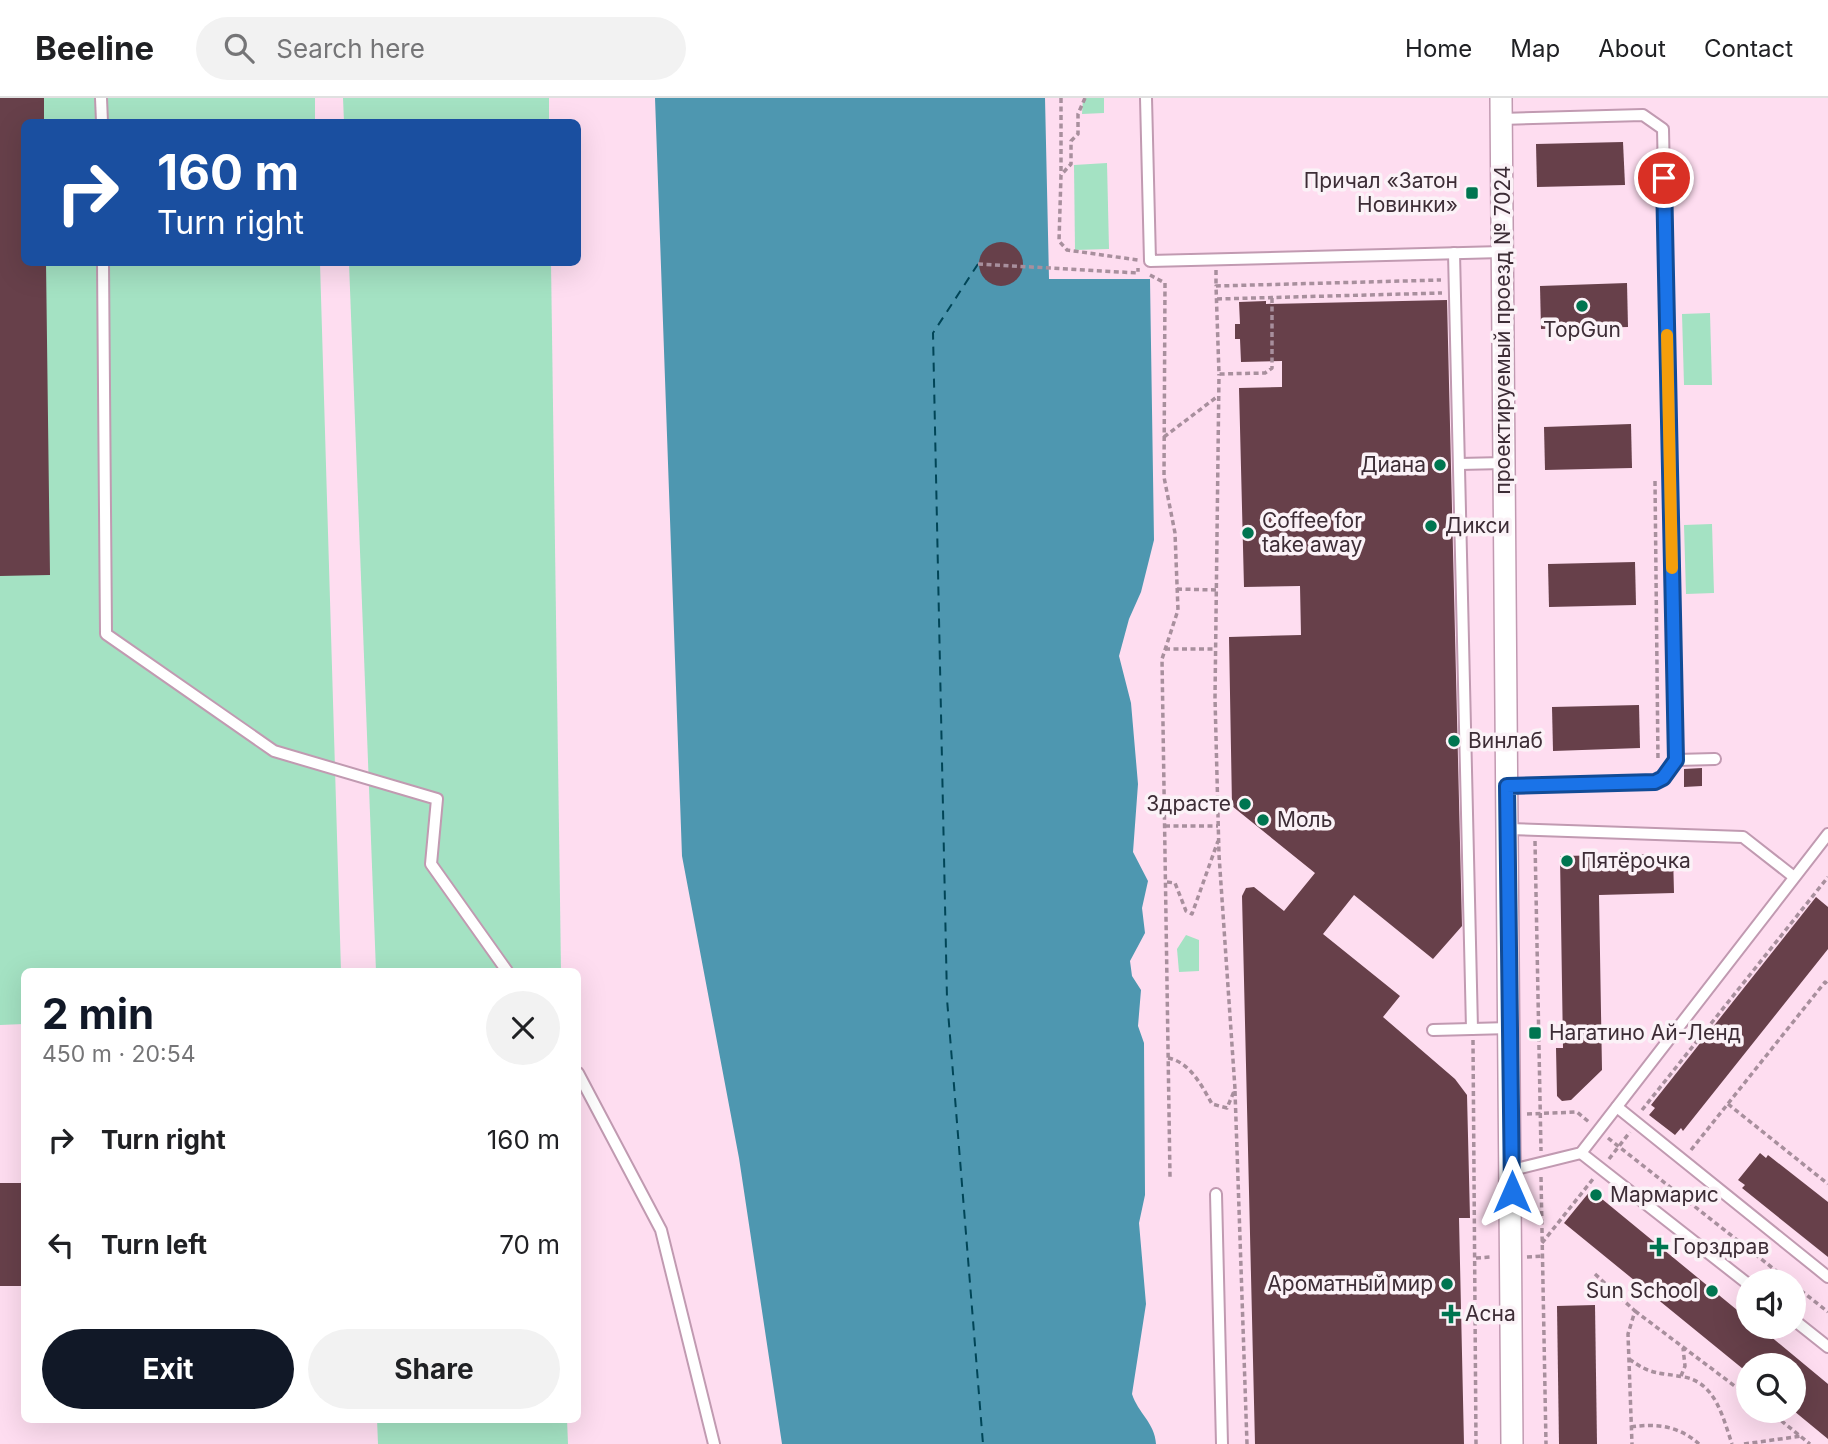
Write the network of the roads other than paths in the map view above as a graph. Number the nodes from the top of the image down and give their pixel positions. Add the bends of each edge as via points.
1 (101, 98) edge
2 (1146, 98) edge
3 (1501, 109) edge
4 (102, 119) edge
5 (1502, 252) junction
6 (1454, 253) junction
7 (103, 266) edge
8 (1504, 463) junction
9 (1459, 464) junction
10 (1715, 759) dead end
11 (1676, 760) junction
12 (1507, 786) junction
13 (1508, 829) junction
14 (1826, 841) edge
15 (1794, 877) junction
16 (505, 968) edge
17 (1510, 1028) junction
18 (1472, 1029) junction
19 (1433, 1030) dead end
20 (581, 1079) edge
21 (1617, 1107) junction
22 (1581, 1153) junction
23 (1512, 1170) junction
24 (1216, 1194) dead end
25 (1736, 1275) edge
26 (1828, 1277) edge
27 (1806, 1330) edge
28 (1828, 1347) edge
29 (714, 1444) edge
30 (1222, 1444) edge
31 (1512, 1444) edge

1 - 4 lane
2 - 6 lane via 1150,261
3 - 5 street, проектируемый проезд № 7024
3 - 11 lane via 1643,115 1662,129
5 - 6 lane
5 - 8 street, проектируемый проезд № 7024
6 - 9 lane
7 - 16 lane via 106,634 274,751 437,799 431,864
8 - 9 lane
8 - 12 street, проектируемый проезд № 7024
9 - 18 lane
10 - 11 lane
11 - 12 lane via 1655,782
12 - 13 street, проектируемый проезд № 7024
13 - 15 lane via 1743,837
13 - 17 street, проектируемый проезд № 7024
14 - 15 lane
15 - 21 lane
17 - 18 lane
17 - 23 street, проектируемый проезд № 7024
18 - 19 lane
20 - 29 lane via 661,1230
21 - 22 lane
21 - 26 lane
22 - 23 lane
22 - 25 lane
23 - 31 street, проектируемый проезд № 7024
24 - 30 lane
27 - 28 lane

